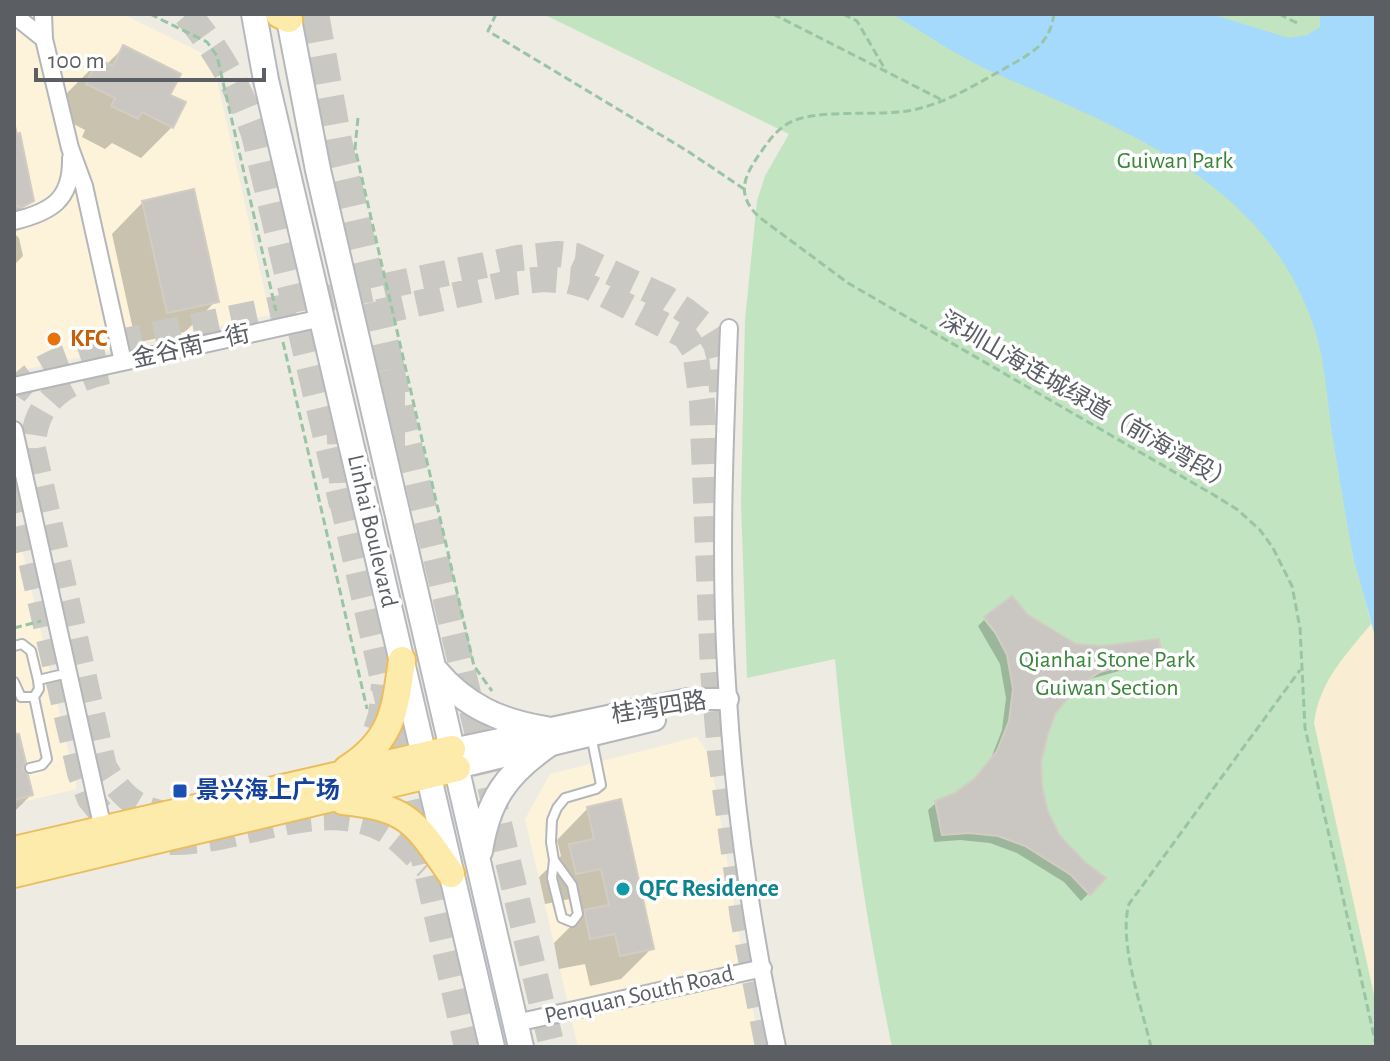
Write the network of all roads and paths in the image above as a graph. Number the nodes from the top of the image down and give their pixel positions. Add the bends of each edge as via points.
1 (43, 14) edge
2 (150, 14) edge
3 (254, 14) edge
4 (496, 14) edge
5 (773, 14) edge
6 (843, 14) edge
7 (1054, 14) edge
8 (1279, 14) edge
9 (14, 15) edge
10 (286, 16) edge
11 (1299, 24) dead end
12 (44, 39) junction
13 (886, 71) junction
14 (944, 101) junction
15 (358, 118) dead end
16 (70, 148) junction
17 (744, 189) junction
18 (14, 221) edge
19 (322, 318) junction
20 (280, 327) junction
21 (729, 328) dead end
22 (123, 362) junction
23 (14, 386) edge
24 (14, 430) edge
25 (56, 618) junction
26 (14, 628) edge
27 (14, 646) edge
28 (402, 660) junction
29 (434, 669) junction
30 (1300, 669) junction
31 (68, 673) junction
32 (38, 680) junction
33 (14, 682) edge
34 (493, 692) dead end
35 (34, 697) junction
36 (728, 699) junction
37 (367, 709) dead end
38 (590, 735) junction
39 (547, 737) junction
40 (455, 758) junction
41 (426, 765) junction
42 (30, 768) dead end
43 (327, 788) junction
44 (103, 829) junction
45 (14, 850) edge
46 (554, 860) junction
47 (479, 861) junction
48 (14, 874) edge
49 (451, 874) junction
50 (763, 968) junction
51 (518, 1035) edge
52 (1376, 1045) edge
53 (492, 1047) edge
54 (777, 1047) edge
55 (1151, 1047) edge

1 - 12 street
2 - 20 path via 207,42 217,56
3 - 19 main road, Linhai Boulevard
4 - 17 path via 488,31
5 - 13 path
6 - 13 path via 857,21
7 - 14 path via 1050,32 1037,48
8 - 11 path
9 - 12 street
10 - 29 main road, Linhai Boulevard
12 - 16 street
13 - 14 path
14 - 17 path via 906,111 817,116 785,125 746,173
15 - 34 path via 355,148 474,666
16 - 18 street via 68,182 59,202
16 - 22 street via 102,234
17 - 30 path, 深圳山海连城绿道（前海湾段） via 759,217 848,283 1238,510 1273,548 1292,586
19 - 20 street, 金谷南一街
19 - 28 main road, Linhai Boulevard
20 - 22 street, 金谷南一街
20 - 37 path
21 - 36 street via 724,456
22 - 23 street, 金谷南一街
24 - 25 street
25 - 26 path
25 - 31 street
27 - 32 lane via 28,648
28 - 41 main road, Linhai Boulevard
28 - 43 main road via 395,708 380,742
29 - 39 main road via 480,710
29 - 40 main road, Linhai Boulevard
30 - 52 path, 深圳山海连城绿道（前海湾段） via 1309,750
30 - 55 path via 1129,904 1126,938
31 - 32 lane
31 - 44 street
32 - 35 lane
33 - 35 lane via 21,697
35 - 42 lane via 47,759
36 - 38 street, 桂湾四路
36 - 39 street, 桂湾四路 via 688,699
36 - 50 street via 743,851
38 - 39 street, 桂湾四路
38 - 46 lane via 601,785 571,795 557,808 551,828
39 - 40 street, 桂湾四路
39 - 47 main road via 500,790 489,811
40 - 41 main road, 桂湾四路
40 - 47 main road, Linhai Boulevard
41 - 43 main road, 桂湾四路
41 - 49 main road, Linhai Boulevard
43 - 44 main road, 桂湾四路
43 - 48 main road, 桂湾四路
43 - 49 main road via 398,813 414,825
44 - 45 main road, 桂湾四路
46 - 46 lane via 552,878 561,916 572,922 578,914 572,885
47 - 51 main road, Linhai Boulevard
49 - 53 main road, Linhai Boulevard
50 - 51 street, Penquan South Road
50 - 54 street

